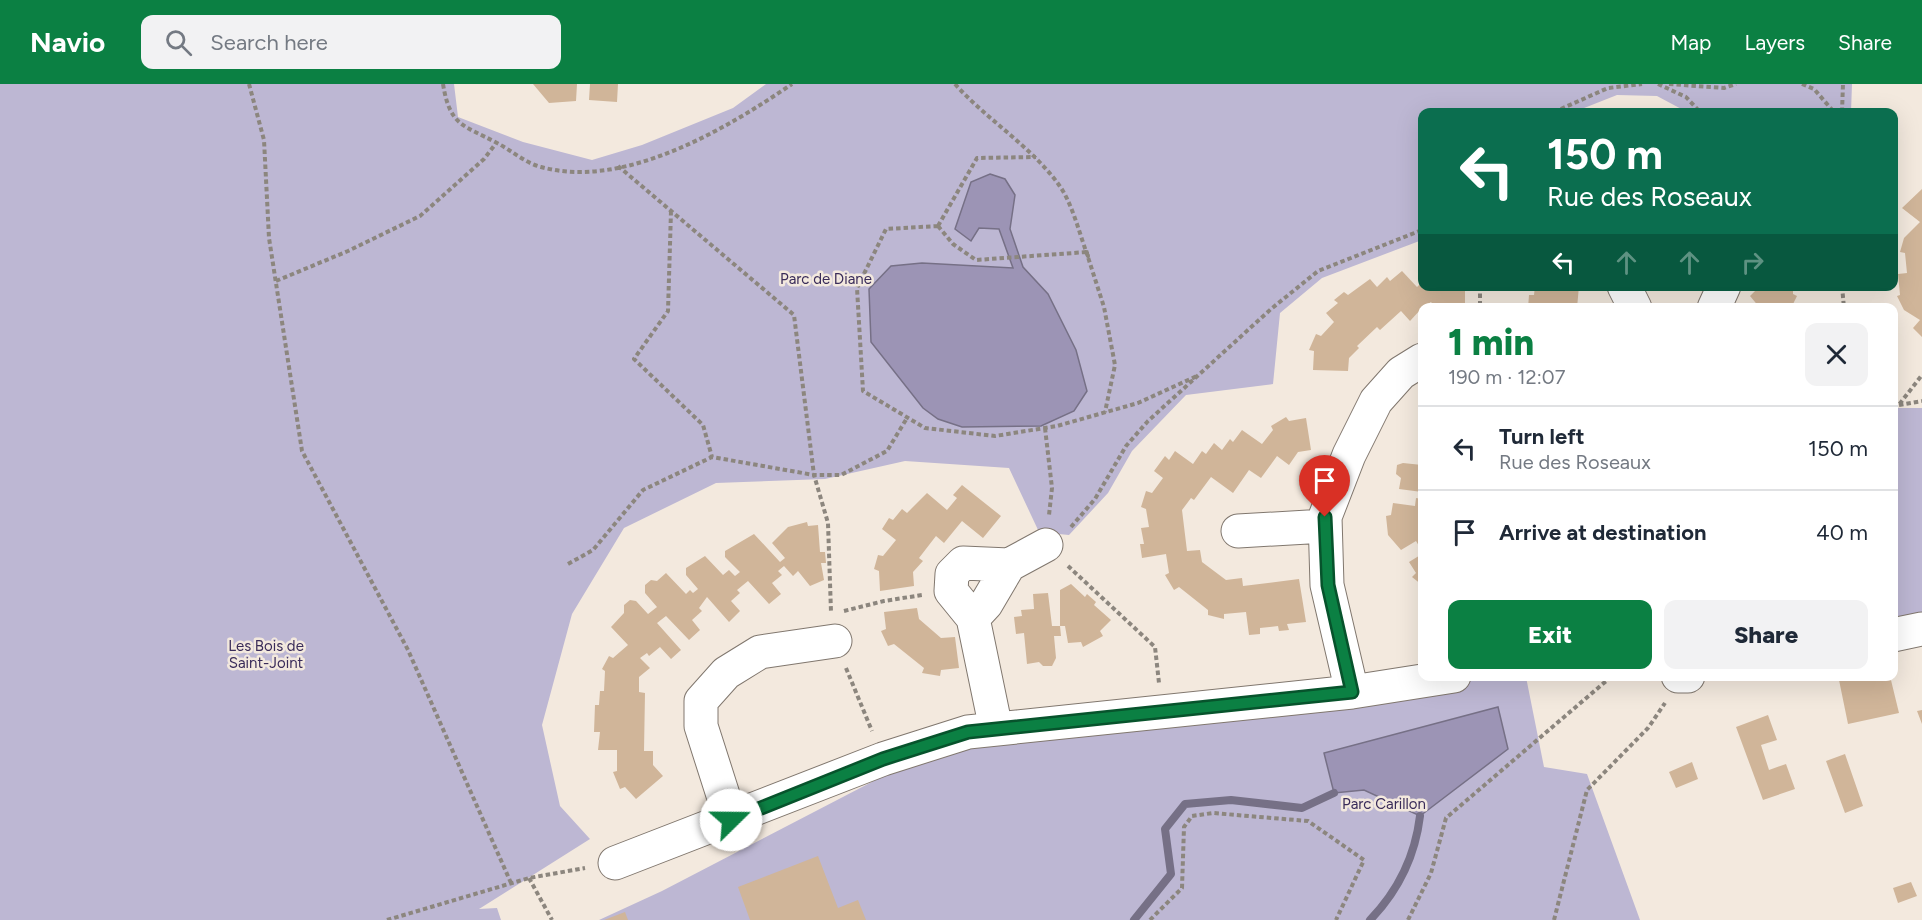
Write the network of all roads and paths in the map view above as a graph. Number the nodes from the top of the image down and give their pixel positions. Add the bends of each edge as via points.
1 (249, 84) edge
2 (443, 84) edge
3 (792, 84) edge
4 (955, 84) edge
5 (1642, 84) edge
6 (1658, 84) edge
7 (1670, 84) edge
8 (1736, 84) edge
9 (1802, 84) edge
10 (1843, 84) edge
11 (1563, 108) edge
12 (1696, 108) edge
13 (1831, 108) edge
14 (1842, 108) edge
15 (497, 142) junction
16 (1036, 157) junction
17 (618, 166) junction
18 (672, 211) junction
19 (938, 225) junction
20 (1418, 233) edge
21 (1087, 253) junction
22 (276, 281) junction
23 (1418, 362) edge
24 (1197, 375) junction
25 (1922, 375) edge
26 (1922, 401) edge
27 (1898, 404) edge
28 (1898, 406) edge
29 (1105, 412) junction
30 (907, 418) junction
31 (1045, 428) junction
32 (712, 457) junction
33 (814, 475) junction
34 (1325, 526) junction
35 (1238, 531) dead end
36 (1046, 545) junction
37 (568, 564) dead end
38 (1009, 565) junction
39 (951, 591) junction
40 (974, 618) junction
41 (1922, 629) edge
42 (1898, 634) edge
43 (835, 641) joint
44 (1422, 681) edge
45 (1606, 681) edge
46 (1679, 681) edge
47 (1352, 692) junction
48 (1163, 712) junction
49 (996, 729) junction
50 (883, 759) junction
51 (731, 820) junction
52 (615, 863) joint
53 (529, 878) junction
54 (511, 883) junction
55 (387, 920) edge
56 (552, 920) edge
57 (1150, 920) edge
58 (1336, 920) edge
59 (1408, 920) edge
60 (1554, 920) edge

1 - 22 path via 264,140 268,238
2 - 15 path via 458,124
3 - 17 path via 736,122 652,159
4 - 16 path via 977,108
5 - 11 path via 1608,88
6 - 12 path via 1686,97
7 - 8 path via 1724,88
9 - 13 path via 1814,88
10 - 14 path
15 - 17 path via 538,167 580,174
15 - 22 path via 484,159 420,216
16 - 19 path via 977,158
16 - 21 path via 1061,186
17 - 18 path
18 - 32 path via 668,311 634,359 703,425
18 - 33 path via 794,315
19 - 21 path via 953,244 976,260
19 - 30 path via 886,229 857,288 863,391
20 - 24 path via 1318,271
21 - 29 path via 1104,307 1115,364
22 - 54 path via 302,451 408,650
23 - 34 street via 1401,373 1376,401 1349,455
24 - 29 path via 1138,403
24 - 36 path via 1126,446 1076,524
25 - 27 path
26 - 28 path
29 - 31 path
30 - 31 path via 925,428 995,436
30 - 33 path via 887,451 841,475
31 - 36 path via 1052,488
32 - 33 path
32 - 37 path via 643,490 592,550
33 - 39 path via 828,523 832,615 884,601
34 - 35 street
34 - 47 street via 1328,585
36 - 38 street
36 - 48 path via 1155,647
38 - 39 street via 963,563 952,574
38 - 40 street
39 - 40 street
40 - 49 street
41 - 42 street
43 - 50 path
43 - 51 street via 760,652 726,673 701,701 701,726
44 - 47 street
45 - 59 path via 1446,818 1431,873
46 - 60 path via 1648,728 1587,790
47 - 48 street
48 - 49 street
49 - 50 street via 968,732
50 - 51 street
51 - 52 street
52 - 53 path
53 - 54 path
53 - 56 path
54 - 55 path
57 - 58 path via 1182,888 1185,827 1192,816 1213,813 1308,821 1364,860

